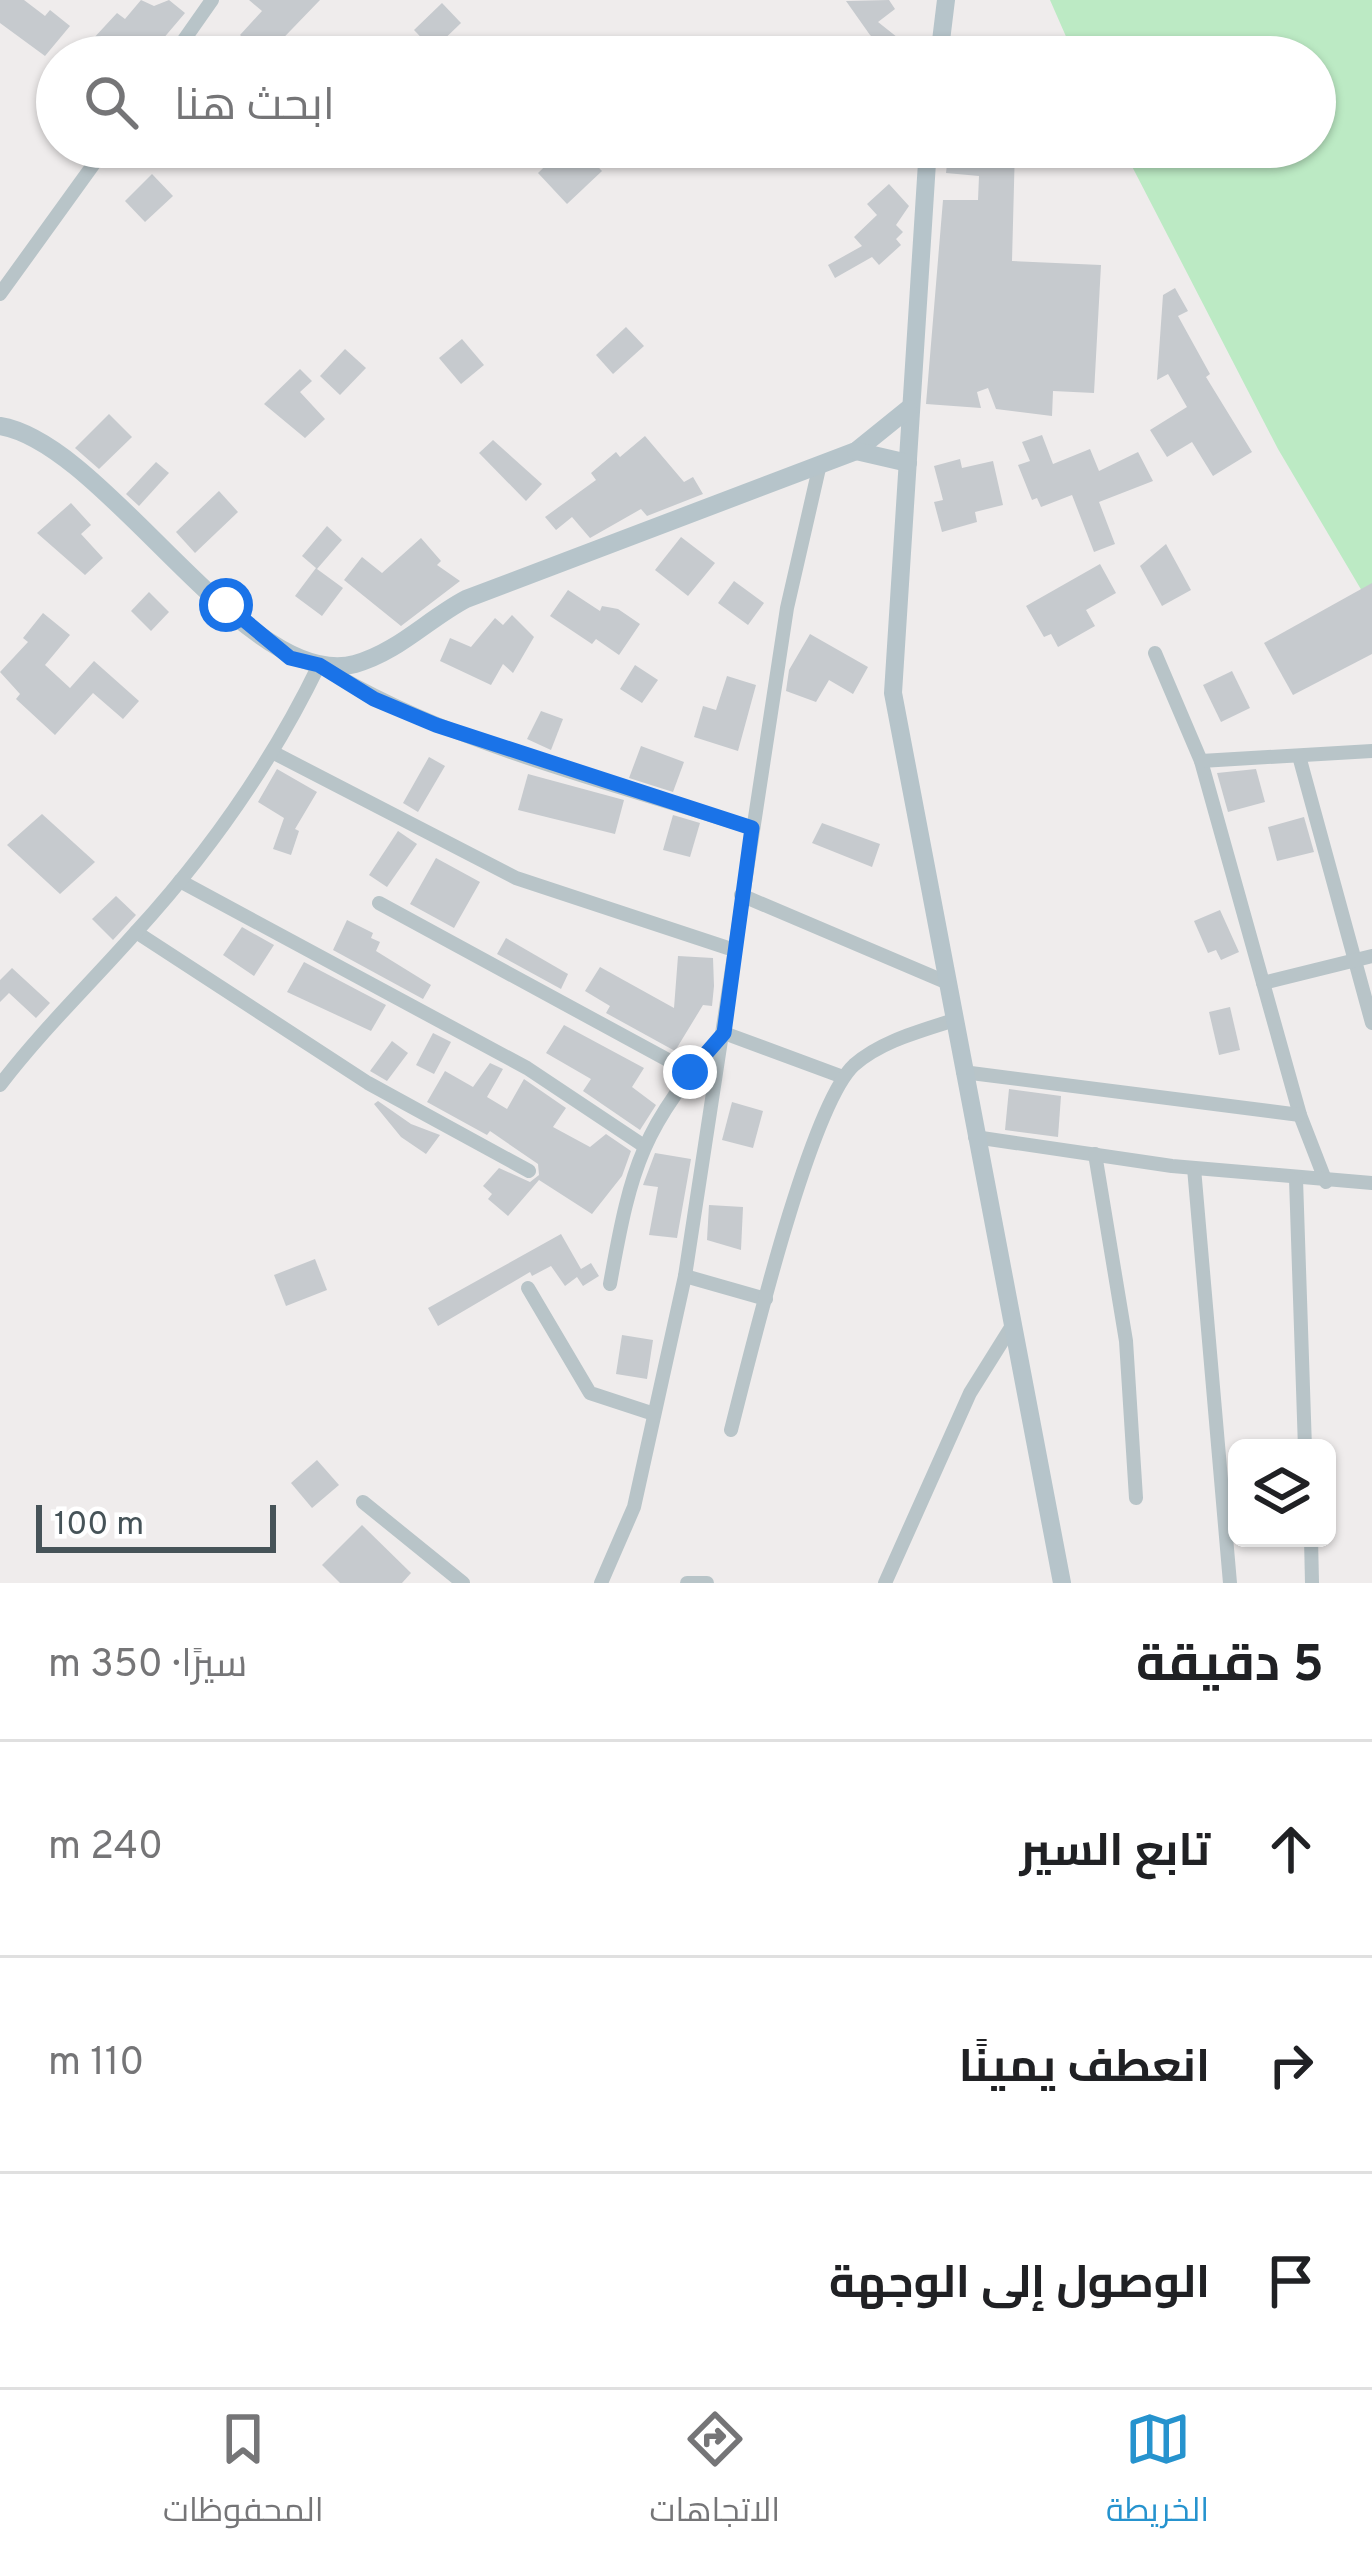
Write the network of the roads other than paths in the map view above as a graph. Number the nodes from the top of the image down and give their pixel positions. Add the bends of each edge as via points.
1 (212, 0) edge
2 (946, 0) edge
3 (187, 36) edge
4 (942, 36) edge
5 (91, 168) edge
6 (926, 168) edge
7 (0, 294) edge
8 (908, 409) junction
9 (0, 426) edge
10 (856, 451) junction
11 (908, 463) junction
12 (820, 464) junction
13 (1155, 653) dead end
14 (319, 665) junction
15 (1372, 751) edge
16 (275, 754) junction
17 (1299, 756) junction
18 (1201, 761) junction
19 (752, 828) junction
20 (180, 880) junction
21 (741, 895) junction
22 (380, 903) dead end
23 (136, 932) junction
24 (734, 950) junction
25 (1372, 956) edge
26 (1356, 961) junction
27 (948, 983) junction
28 (1263, 983) junction
29 (954, 1021) junction
30 (1372, 1023) edge
31 (724, 1033) junction
32 (690, 1072) junction
33 (963, 1072) junction
34 (843, 1077) junction
35 (0, 1085) edge
36 (1300, 1115) junction
37 (975, 1136) junction
38 (641, 1144) junction
39 (1095, 1154) junction
40 (1194, 1168) junction
41 (529, 1171) dead end
42 (1296, 1179) junction
43 (1326, 1182) junction
44 (1372, 1183) edge
45 (685, 1276) junction
46 (610, 1284) dead end
47 (528, 1288) dead end
48 (766, 1299) junction
49 (1010, 1329) junction
50 (655, 1414) junction
51 (731, 1430) dead end
52 (1305, 1439) edge
53 (1136, 1498) dead end
54 (362, 1502) dead end
55 (1311, 1547) edge
56 (463, 1583) edge
57 (602, 1583) edge
58 (687, 1583) edge
59 (707, 1583) edge
60 (885, 1583) edge
61 (1062, 1583) edge
62 (1230, 1583) edge
63 (1312, 1583) edge

1 - 3 street
2 - 4 main road
5 - 7 street
6 - 8 main road
8 - 10 main road
8 - 11 main road
9 - 14 main road via 22,430 66,462 264,640
10 - 11 main road
10 - 12 main road
11 - 27 main road via 893,693
12 - 14 main road via 466,599 378,656
12 - 19 street
13 - 18 street
14 - 16 street
14 - 19 street via 436,725
15 - 17 street
16 - 20 street
16 - 24 street via 516,878
17 - 18 street
17 - 26 street
18 - 28 street
19 - 21 street
20 - 23 street
20 - 38 street via 527,1068
21 - 24 street
21 - 27 street
22 - 32 street
23 - 35 street
23 - 41 street via 368,1083
24 - 31 street
25 - 26 street
26 - 28 street
26 - 30 street
27 - 29 main road
28 - 36 street
29 - 33 main road
29 - 34 street via 898,1039
31 - 32 street
31 - 34 street
31 - 45 street
32 - 38 street
33 - 36 street
33 - 37 main road
34 - 48 street
36 - 43 street
37 - 39 street
37 - 49 main road
38 - 46 street
39 - 40 street
39 - 53 street via 1126,1341
40 - 42 street
40 - 62 street
42 - 43 street
42 - 52 street
43 - 44 street
45 - 48 street
45 - 50 street
47 - 50 street via 590,1393
48 - 51 street
49 - 60 street via 970,1393
49 - 61 main road
50 - 57 street via 634,1507
54 - 56 street
55 - 63 street
58 - 59 street

